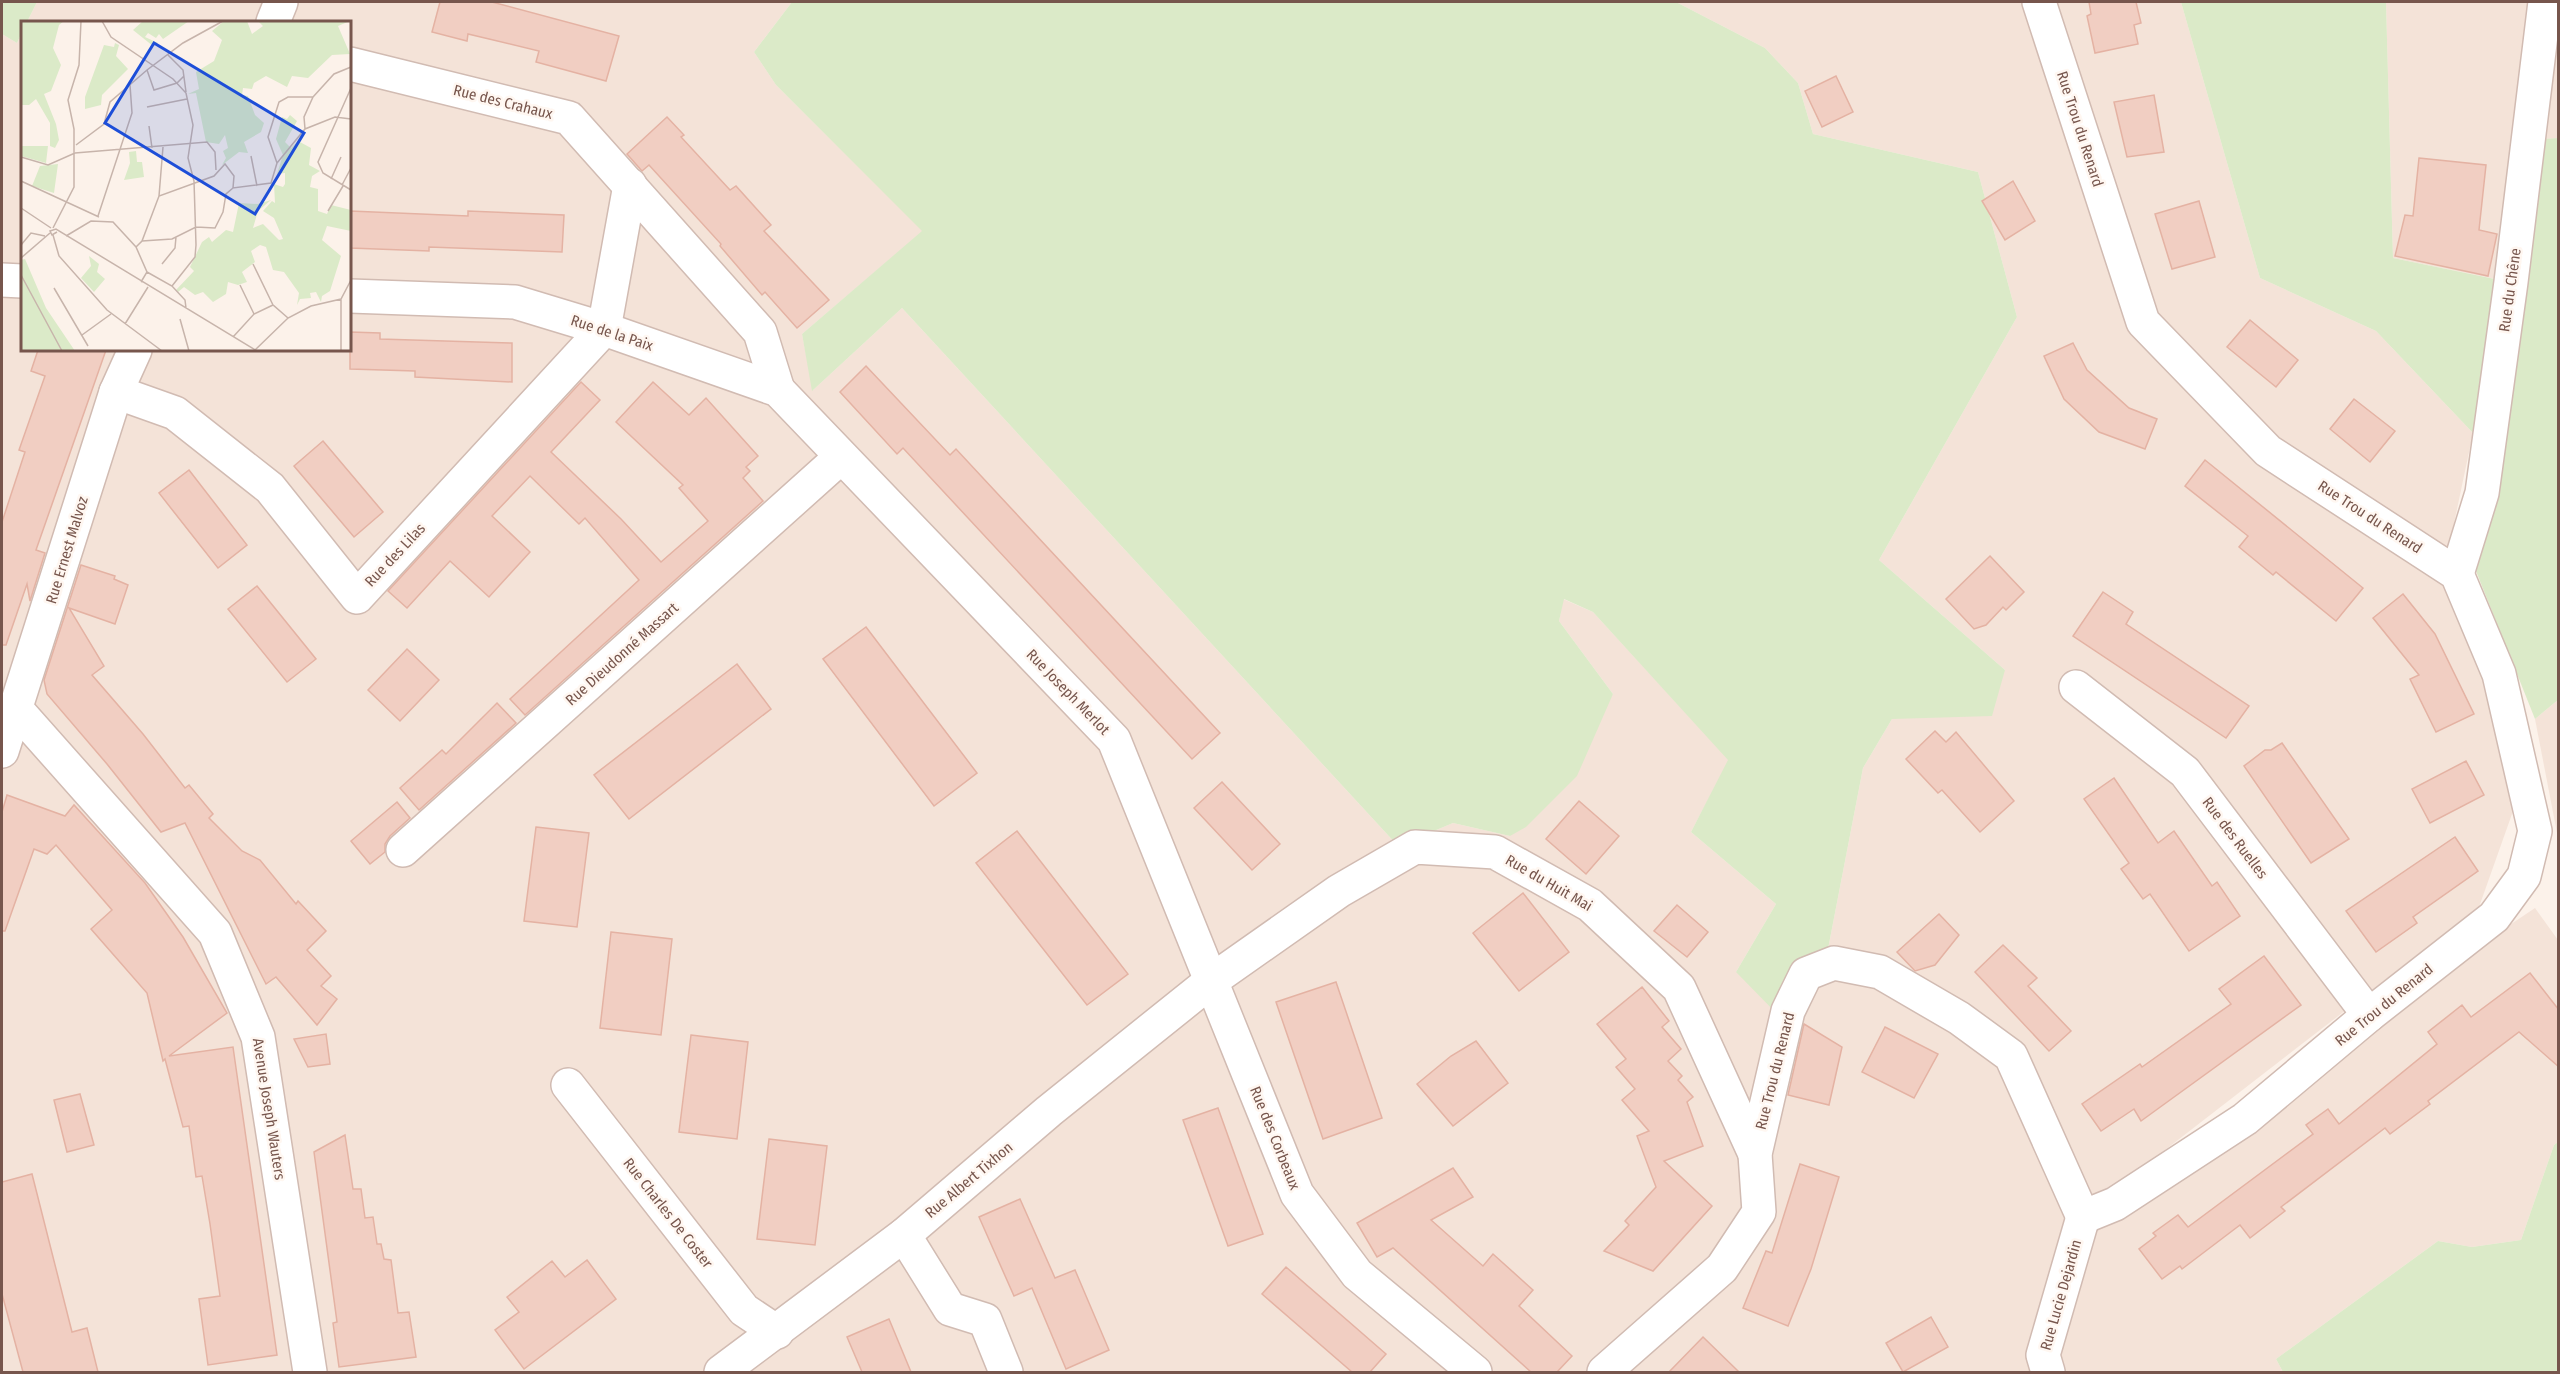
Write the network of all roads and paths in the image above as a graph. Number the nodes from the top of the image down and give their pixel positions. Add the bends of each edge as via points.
1 (281, 2) edge
2 (2039, 2) edge
3 (2545, 2) edge
4 (273, 21) edge
5 (351, 64) edge
6 (630, 185) junction
7 (2, 280) edge
8 (21, 281) edge
9 (351, 296) edge
10 (604, 329) junction
11 (135, 351) edge
12 (778, 390) junction
13 (116, 392) junction
14 (841, 457) junction
15 (2457, 574) junction
16 (2076, 687) dead end
17 (17, 710) junction
18 (2, 751) edge
19 (403, 850) dead end
20 (1211, 981) junction
21 (2369, 1015) junction
22 (568, 1085) dead end
23 (1755, 1154) junction
24 (2083, 1217) junction
25 (904, 1235) junction
26 (777, 1332) junction
27 (310, 1372) edge
28 (721, 1372) edge
29 (1006, 1372) edge
30 (1475, 1372) edge
31 (1604, 1372) edge
32 (2048, 1372) edge

1 - 4 street
2 - 15 street, Rue Trou du Renard via 2143,321 2268,451
3 - 15 street, Rue du Chêne via 2482,493
5 - 6 street, Rue des Crahaux via 569,118
6 - 10 street
6 - 12 street, Rue des Crahaux via 760,332
7 - 8 street
9 - 10 street, Rue de la Paix via 515,302
10 - 12 street, Rue de la Paix
10 - 13 street, Rue des Lilas via 357,597 270,488 175,413
11 - 13 street, Rue Ernest Malvoz
12 - 14 street, Rue de la Paix
13 - 17 street, Rue Ernest Malvoz
14 - 19 street, Rue Dieudonné Massart
14 - 20 street, Rue Joseph Merlot via 1114,740
15 - 21 street, Rue Trou du Renard via 2499,674 2535,831 2524,876 2494,918
16 - 21 street, Rue des Ruelles via 2185,772
17 - 18 street, Rue Ernest Malvoz
17 - 27 street, Avenue Joseph Wauters via 215,933 258,1036
20 - 23 street, Rue du Huit Mai via 1339,891 1415,847 1495,852 1590,905 1679,988
20 - 25 street, Rue Albert Tixhon via 1049,1111
20 - 30 street, Rue des Corbeaux via 1297,1194 1358,1274
21 - 24 street, Rue Trou du Renard via 2245,1119 2115,1204
22 - 26 street, Rue Charles De Coster via 744,1310
23 - 24 street, Rue Trou du Renard via 1788,1011 1806,974 1834,963 1869,969 1959,1018 2011,1056
23 - 31 street, Rue Trou du Renard via 1759,1212 1722,1268
24 - 32 street, Rue Lucie Dejardin via 2043,1355
25 - 26 street, Rue Albert Tixhon
25 - 29 street via 950,1309 985,1320
26 - 28 street, Rue Albert Tixhon

